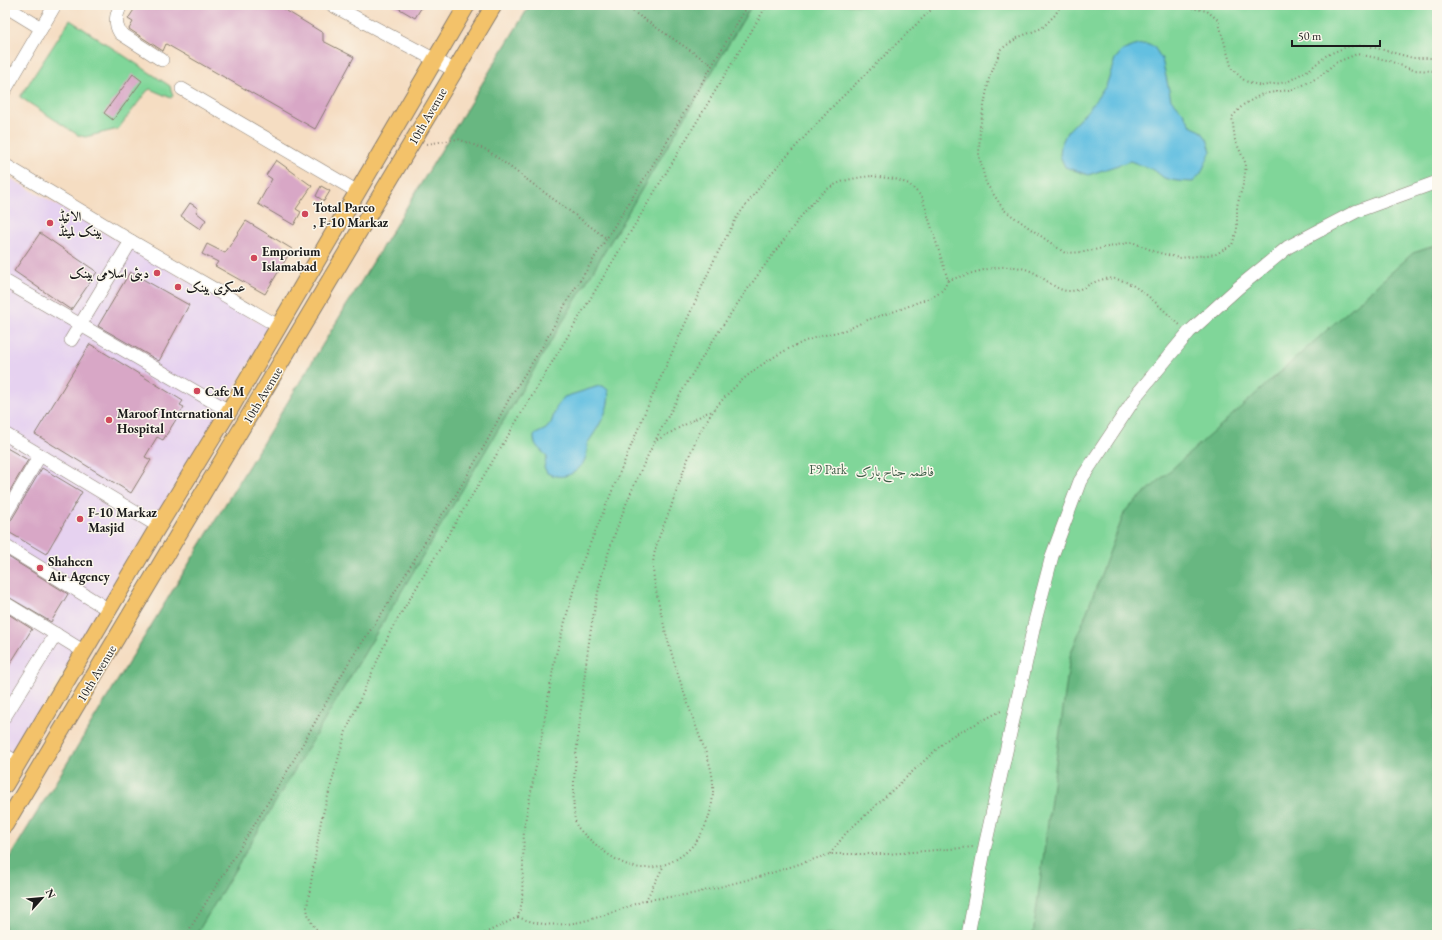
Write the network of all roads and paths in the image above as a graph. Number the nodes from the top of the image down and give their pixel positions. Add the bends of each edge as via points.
1 (55, 5) edge
2 (121, 5) edge
3 (332, 5) edge
4 (466, 5) edge
5 (494, 5) edge
6 (623, 5) edge
7 (748, 5) edge
8 (767, 5) edge
9 (936, 5) edge
10 (1061, 5) edge
11 (1176, 5) edge
12 (5, 6) edge
13 (41, 28) junction
14 (434, 58) junction
15 (1437, 58) edge
16 (162, 60) dead end
17 (712, 65) junction
18 (454, 70) junction
19 (1437, 71) edge
20 (182, 89) dead end
21 (5, 90) edge
22 (410, 145) junction
23 (5, 165) edge
24 (1437, 182) edge
25 (358, 192) junction
26 (606, 238) junction
27 (131, 241) junction
28 (948, 280) junction
29 (5, 281) edge
30 (80, 325) junction
31 (278, 326) junction
32 (1189, 332) junction
33 (70, 340) dead end
34 (714, 410) junction
35 (229, 412) junction
36 (5, 434) edge
37 (656, 440) junction
38 (40, 455) junction
39 (200, 460) junction
40 (218, 470) junction
41 (5, 515) edge
42 (158, 526) junction
43 (5, 546) edge
44 (5, 603) edge
45 (109, 610) junction
46 (56, 634) junction
47 (83, 651) junction
48 (1016, 704) junction
49 (5, 716) edge
50 (11, 759) edge
51 (34, 776) junction
52 (5, 785) edge
53 (5, 824) edge
54 (985, 846) junction
55 (830, 854) junction
56 (664, 865) junction
57 (646, 900) junction
58 (518, 917) junction
59 (186, 935) edge
60 (322, 935) edge
61 (481, 935) edge
62 (968, 935) edge

1 - 13 street
2 - 16 street via 116,21 120,33
3 - 14 street
4 - 14 main road, 10th Avenue
5 - 18 main road, 10th Avenue
6 - 17 path
7 - 17 path
8 - 60 path via 391,630 346,731 321,821 307,906 308,916
9 - 58 path via 834,105 765,180 737,217 715,258 659,381 579,570 555,658 524,827 522,902
10 - 19 path via 1042,28 1001,48 989,79 980,127 979,156 986,184 1004,210 1065,253 1084,252 1132,242 1179,258 1216,254 1232,245 1237,230 1237,206 1246,164 1235,140 1232,117 1242,105 1262,94 1295,89 1319,77 1335,63 1357,54 1387,60 1413,70
11 - 15 path via 1207,11 1218,20 1232,68 1245,82 1261,86 1287,82 1310,69 1327,55 1346,47 1365,45 1413,58
12 - 13 street
13 - 21 street
14 - 18 street
14 - 25 main road, 10th Avenue
17 - 26 path
18 - 22 main road, 10th Avenue
20 - 25 street
22 - 26 path via 458,139 487,150
22 - 40 main road, 10th Avenue
23 - 27 street
24 - 32 street via 1357,211 1288,247
25 - 31 main road, 10th Avenue
26 - 59 path via 509,399 450,506 440,517 384,610 349,662 303,744
27 - 30 street
27 - 31 street
28 - 32 path via 1010,266 1035,273 1056,288 1067,291 1080,290 1103,279 1113,278 1147,294
28 - 34 path via 942,292 900,311 873,318 846,330 820,336 786,350 753,370
28 - 37 path via 922,197 909,184 872,176 854,177 837,183 821,194 805,213 724,322
29 - 30 street
30 - 33 street
30 - 35 street
31 - 35 main road, 10th Avenue
32 - 48 street via 1139,392 1080,480 1052,556
34 - 37 path
34 - 56 path via 692,449 663,527 653,564 655,588 667,642 709,762 713,783 709,818 702,834 686,853
35 - 39 main road, 10th Avenue
36 - 38 street
37 - 56 path via 632,489 602,574 585,672 574,809 577,825 595,844 618,860 635,867
38 - 41 street
38 - 42 street
39 - 40 main road
39 - 42 main road, 10th Avenue
40 - 51 main road, 10th Avenue
42 - 45 main road, 10th Avenue
43 - 45 street
44 - 46 street
45 - 47 main road, 10th Avenue
46 - 47 street
46 - 49 street
47 - 50 main road, 10th Avenue
48 - 54 street
48 - 55 path via 950,737 846,833
50 - 51 main road
50 - 52 main road, 10th Avenue
51 - 53 main road, 10th Avenue
54 - 55 path via 888,854
54 - 62 street
55 - 57 path via 762,876 692,894
56 - 57 path
57 - 58 path via 613,914 576,923 531,923
58 - 61 path

